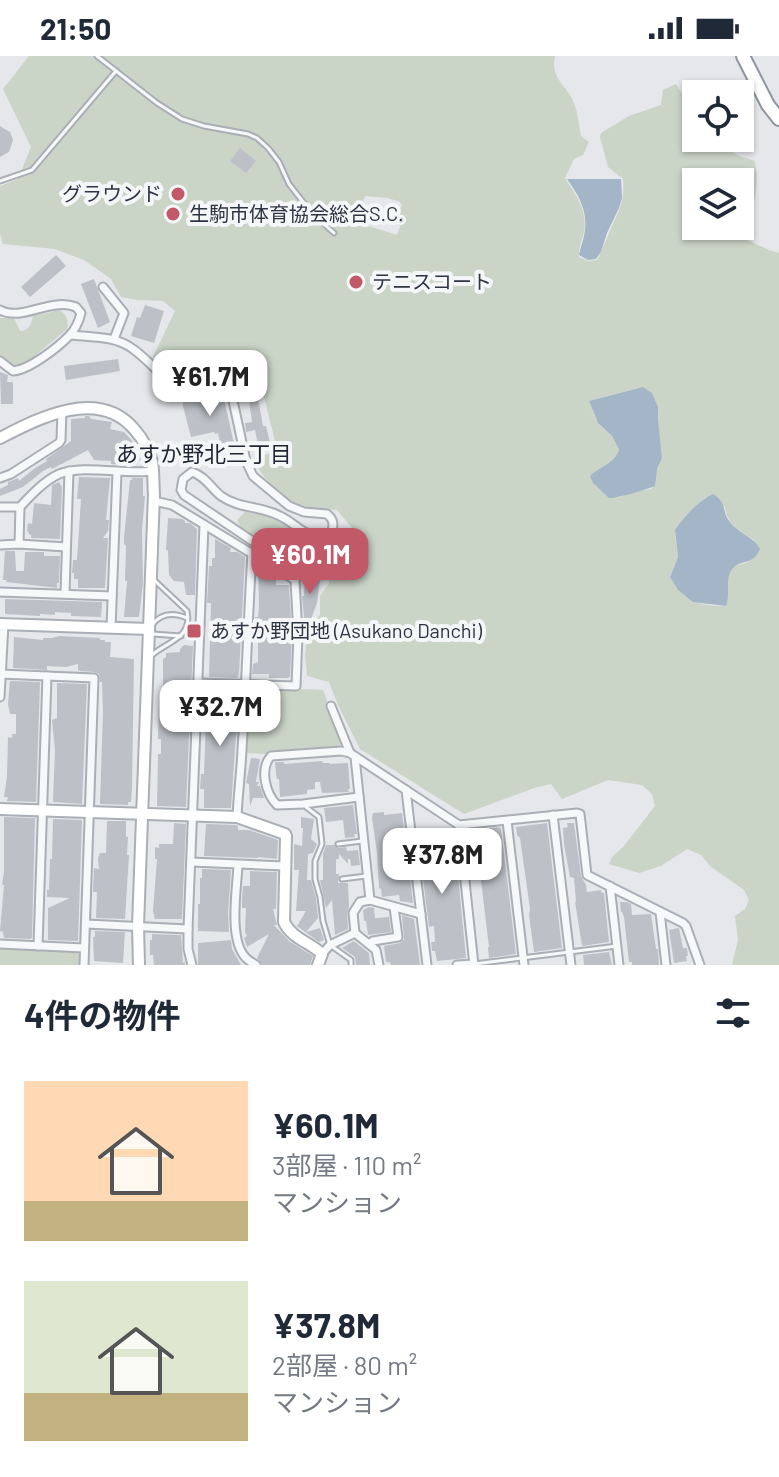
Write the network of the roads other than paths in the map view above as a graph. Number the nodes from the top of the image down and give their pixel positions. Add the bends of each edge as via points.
1 (97, 56) edge
2 (743, 56) edge
3 (116, 71) junction
4 (779, 119) edge
5 (0, 181) edge
6 (334, 233) dead end
7 (103, 287) dead end
8 (0, 310) edge
9 (71, 335) junction
10 (114, 339) junction
11 (0, 361) edge
12 (62, 411) junction
13 (0, 438) edge
14 (69, 471) junction
15 (154, 471) junction
16 (117, 472) junction
17 (0, 478) edge
18 (154, 501) junction
19 (0, 507) edge
20 (20, 507) junction
21 (204, 525) junction
22 (19, 544) junction
23 (0, 545) edge
24 (66, 547) junction
25 (252, 553) junction
26 (150, 577) junction
27 (295, 580) junction
28 (0, 592) edge
29 (65, 593) junction
30 (112, 596) junction
31 (188, 619) junction
32 (2, 624) edge
33 (111, 628) junction
34 (149, 629) junction
35 (181, 636) junction
36 (148, 658) junction
37 (0, 674) edge
38 (47, 676) junction
39 (198, 683) junction
40 (244, 684) junction
41 (0, 697) edge
42 (331, 706) dead end
43 (352, 755) junction
44 (406, 790) junction
45 (359, 797) junction
46 (303, 804) junction
47 (0, 809) edge
48 (43, 811) junction
49 (90, 813) junction
50 (143, 814) junction
51 (553, 815) junction
52 (193, 816) junction
53 (237, 817) junction
54 (507, 821) junction
55 (459, 825) junction
56 (364, 841) junction
57 (338, 844) dead end
58 (191, 862) junction
59 (238, 865) junction
60 (285, 866) junction
61 (368, 875) junction
62 (342, 879) dead end
63 (610, 886) junction
64 (370, 900) junction
65 (394, 907) junction
66 (660, 912) junction
67 (421, 914) junction
68 (86, 924) junction
69 (138, 926) junction
70 (188, 929) junction
71 (355, 933) junction
72 (0, 944) edge
73 (369, 944) junction
74 (38, 946) junction
75 (617, 946) junction
76 (84, 948) junction
77 (569, 953) junction
78 (323, 955) edge
79 (523, 961) edge
80 (474, 964) edge
81 (84, 965) edge
82 (139, 965) edge
83 (192, 965) edge
84 (256, 965) edge
85 (351, 965) edge
86 (379, 965) edge
87 (427, 965) edge
88 (457, 965) edge
89 (571, 965) edge
90 (619, 965) edge
91 (666, 965) edge
92 (700, 965) edge

1 - 3 lane
2 - 4 highway
3 - 5 lane via 32,170
3 - 6 lane via 182,119 257,138 311,212
7 - 10 street via 124,313
8 - 9 street via 10,314 72,305 81,317
9 - 10 street
9 - 11 street via 24,370 13,371
10 - 27 street via 132,347 179,386 225,383 253,476 296,510 331,517 332,531 314,537 278,515 222,496 198,474 183,479 184,495 288,565
12 - 13 street
12 - 15 street via 95,408 120,417 149,451
12 - 17 street via 59,443
14 - 16 street
14 - 20 street via 46,482
14 - 24 street
15 - 16 street
15 - 18 street
16 - 30 street
18 - 21 street via 172,505
18 - 26 street
19 - 20 street
20 - 22 street
21 - 25 street
21 - 39 street
22 - 23 street
22 - 24 street
24 - 29 street
25 - 27 street
25 - 40 street
26 - 31 lane via 187,611
26 - 34 street
27 - 40 street via 296,686
28 - 29 street
29 - 30 street
30 - 33 street
31 - 34 lane via 163,614
31 - 35 lane
32 - 33 street
32 - 37 street
33 - 34 street
34 - 35 lane via 157,635
34 - 36 street
35 - 36 lane
36 - 50 street
37 - 38 street
37 - 41 street
38 - 48 street
38 - 49 street via 94,678
39 - 40 street
39 - 52 street
40 - 53 street
42 - 43 street
43 - 44 street
43 - 45 street
43 - 46 street via 341,751 268,758 264,768 272,800 277,805
44 - 55 street
44 - 67 street
45 - 46 street
45 - 56 street
46 - 78 lane via 319,817 322,844 315,879
47 - 48 street
48 - 49 street
48 - 74 street
49 - 50 street
49 - 68 street
50 - 52 street
50 - 69 street
51 - 54 street
51 - 63 street via 580,814 587,875
51 - 77 street
52 - 53 street
52 - 58 street
53 - 60 street via 285,834
54 - 55 street
54 - 79 street
55 - 80 street
56 - 57 lane
56 - 61 street
58 - 59 street
58 - 70 street
59 - 60 street
59 - 84 street via 237,941
60 - 78 street via 284,922
61 - 62 lane
61 - 64 street
63 - 66 street
63 - 75 street
64 - 65 street
64 - 71 street via 360,902 353,913
65 - 67 street
65 - 73 street via 398,937
66 - 91 street
66 - 92 street via 686,926
67 - 87 street
68 - 69 street
68 - 76 street
69 - 70 street
69 - 82 street
70 - 83 street
71 - 73 street
71 - 78 street
72 - 74 street
73 - 86 street
74 - 76 street
75 - 77 lane
75 - 90 street
76 - 81 street
77 - 79 lane
77 - 89 street
78 - 85 lane via 351,960
79 - 80 lane
80 - 88 street

